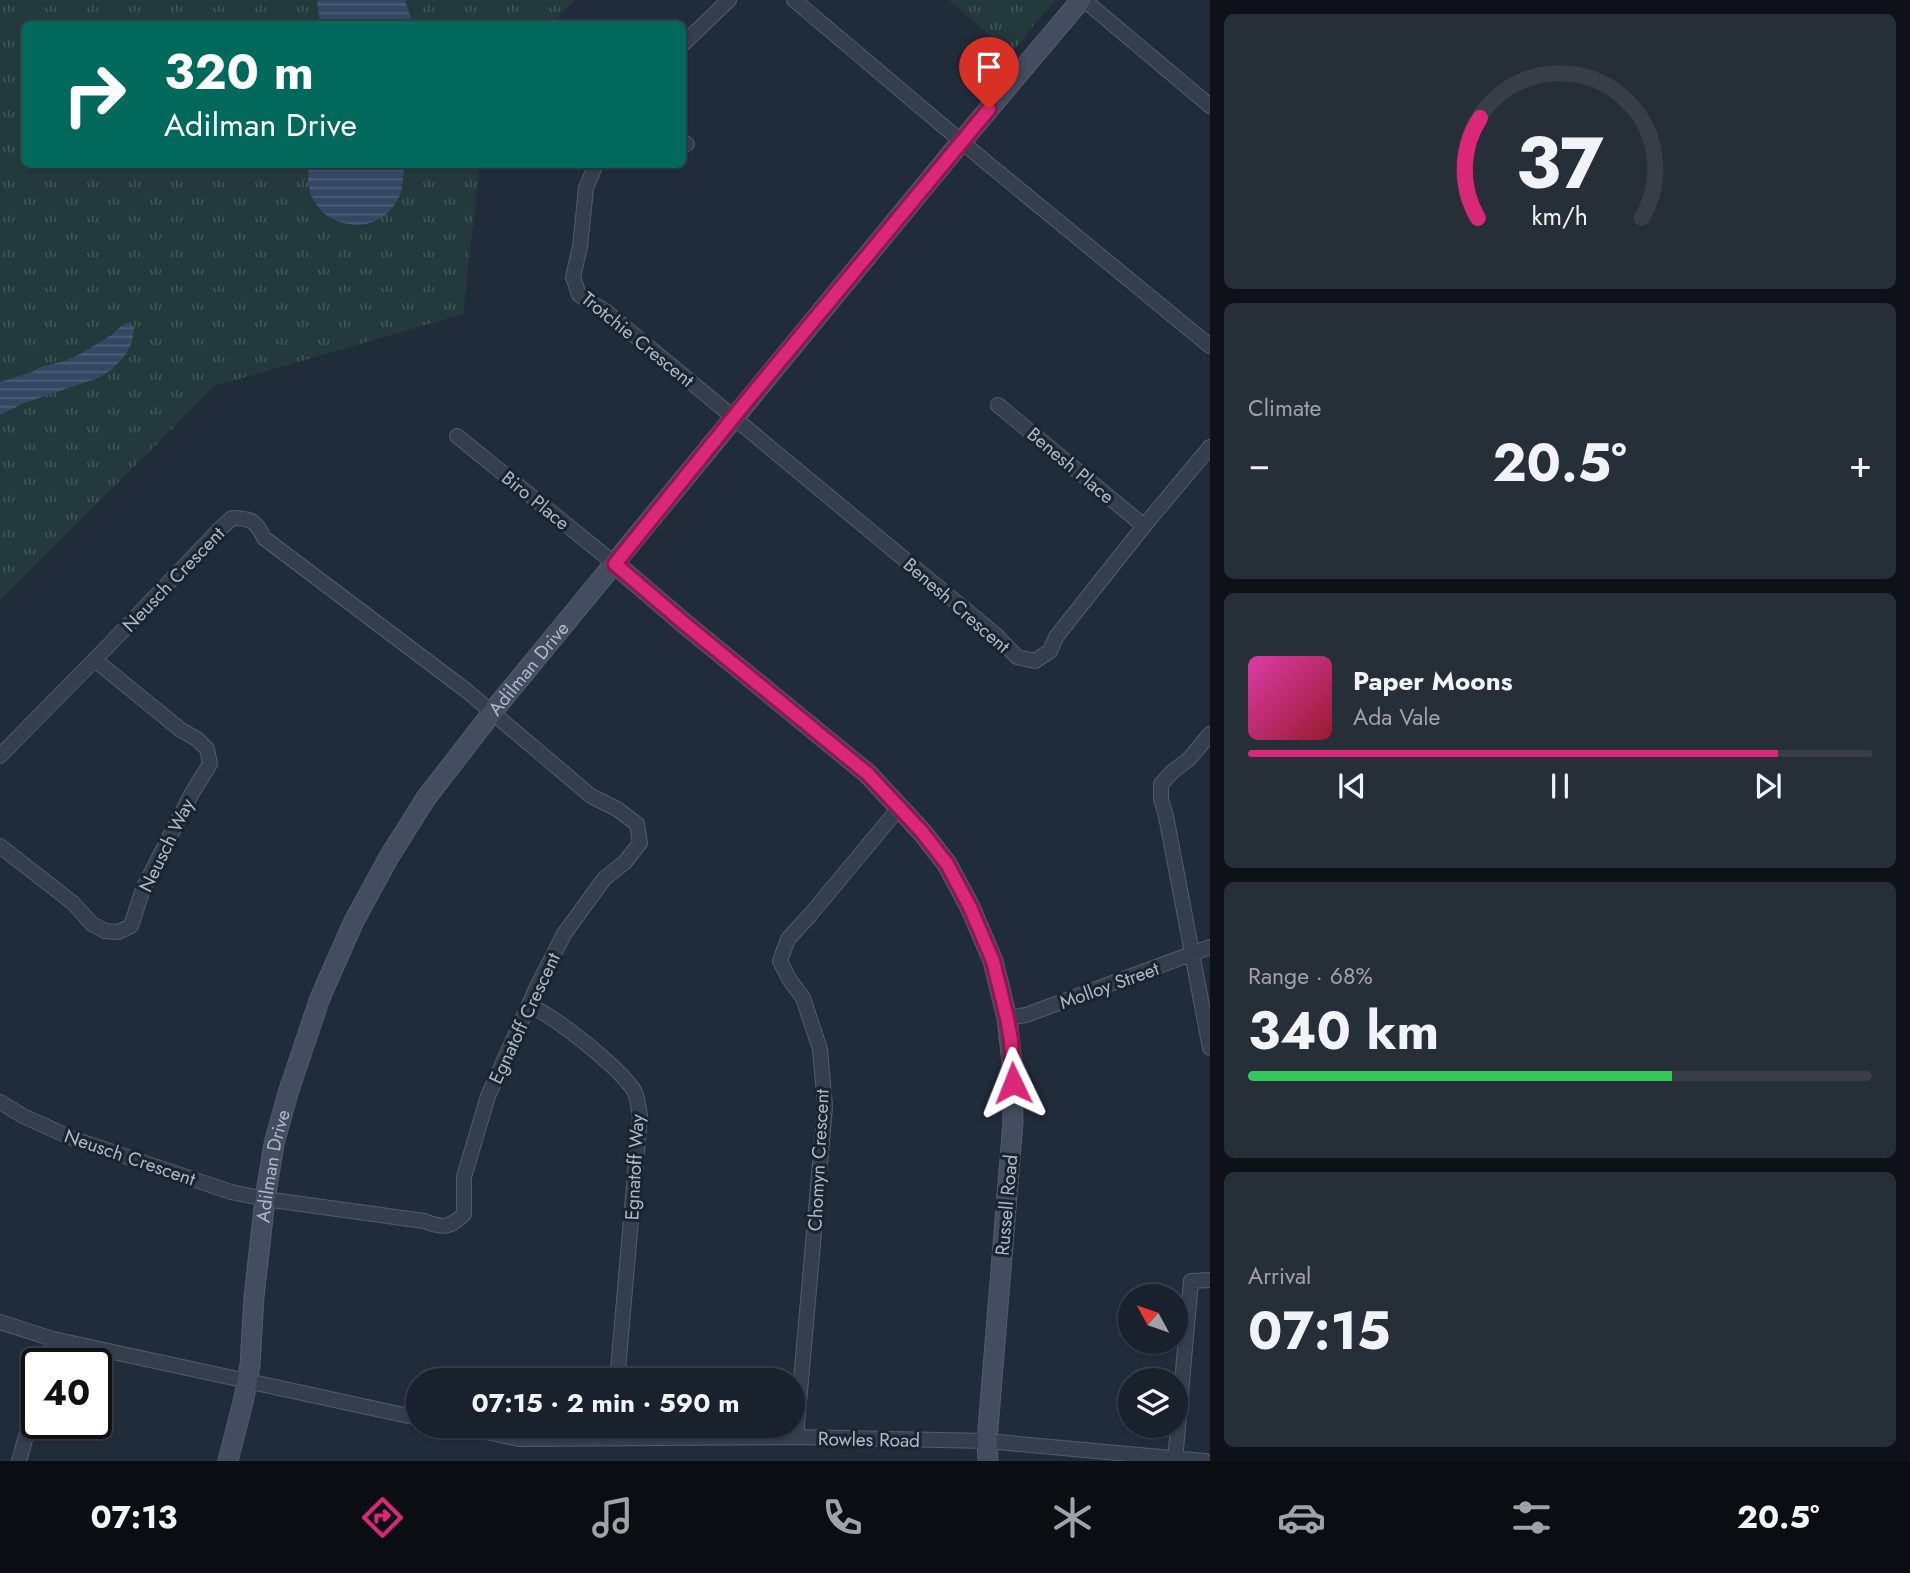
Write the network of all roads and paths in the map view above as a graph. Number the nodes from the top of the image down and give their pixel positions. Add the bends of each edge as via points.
1 (729, 0) edge
2 (794, 0) edge
3 (1083, 0) edge
4 (686, 40) edge
5 (1210, 106) edge
6 (962, 141) junction
7 (594, 168) edge
8 (1210, 346) edge
9 (998, 405) dead end
10 (734, 418) junction
11 (457, 436) dead end
12 (1210, 447) edge
13 (1144, 526) junction
14 (615, 564) junction
15 (94, 660) junction
16 (492, 713) junction
17 (1210, 734) edge
18 (0, 755) edge
19 (899, 808) junction
20 (0, 846) edge
21 (1210, 947) edge
22 (1192, 954) junction
23 (529, 1005) junction
24 (1007, 1018) junction
25 (1210, 1048) edge
26 (0, 1102) edge
27 (265, 1199) junction
28 (1210, 1280) edge
29 (0, 1322) edge
30 (53, 1339) junction
31 (50, 1348) edge
32 (618, 1368) edge
33 (802, 1368) edge
34 (247, 1381) junction
35 (406, 1415) edge
36 (805, 1437) edge
37 (514, 1438) edge
38 (532, 1438) edge
39 (25, 1439) edge
40 (987, 1441) junction
41 (1175, 1460) edge
42 (19, 1461) edge
43 (228, 1461) edge
44 (988, 1461) edge
45 (1205, 1461) edge

1 - 4 street
2 - 6 street
3 - 5 street
3 - 6 street, Adilman Drive
6 - 8 street
6 - 10 street, Adilman Drive
7 - 10 street, Trotchie Crescent via 586,188 573,277 579,295 604,310
9 - 13 street, Benesh Place
10 - 13 street, Benesh Crescent via 1017,657 1035,661 1050,652 1056,637
10 - 14 street, Adilman Drive
11 - 14 street, Biro Place
12 - 13 street, Benesh Crescent
14 - 16 street, Adilman Drive
14 - 19 street, Russell Road via 868,774
15 - 16 street, Neusch Crescent via 219,530 232,518 246,518 258,525 264,538
15 - 18 street, Neusch Crescent
15 - 20 street, Neusch Way via 197,739 207,749 210,764 143,889 131,926 118,932 92,924 73,903
16 - 23 street, Egnatoff Crescent via 591,796 637,824 640,843 604,879 564,934
16 - 27 street, Adilman Drive via 407,827 354,921 320,998 288,1093
17 - 22 street via 1189,760 1161,783
19 - 24 street, Russell Road via 947,864 970,907 993,961
19 - 33 street, Chomyn Crescent via 788,939 780,961 803,998 820,1049 825,1107
21 - 22 street, Molloy Street
22 - 24 street, Molloy Street
22 - 25 street
23 - 27 street, Egnatoff Crescent via 488,1096 464,1177 464,1214 454,1224 440,1227
23 - 32 street, Egnatoff Way via 609,1063 635,1091 640,1116
24 - 40 street, Russell Road via 1013,1122
26 - 27 street, Neusch Crescent via 74,1139 231,1192
27 - 34 street, Adilman Drive
28 - 41 street via 1191,1281
29 - 30 street
30 - 31 street
30 - 34 street
34 - 35 street
34 - 43 street, Adilman Drive
36 - 40 street, Rowles Road
37 - 38 street, Rowles Road
39 - 42 street
40 - 41 street, Rowles Road
40 - 44 street, Russell Road
41 - 45 street, Rowles Road

